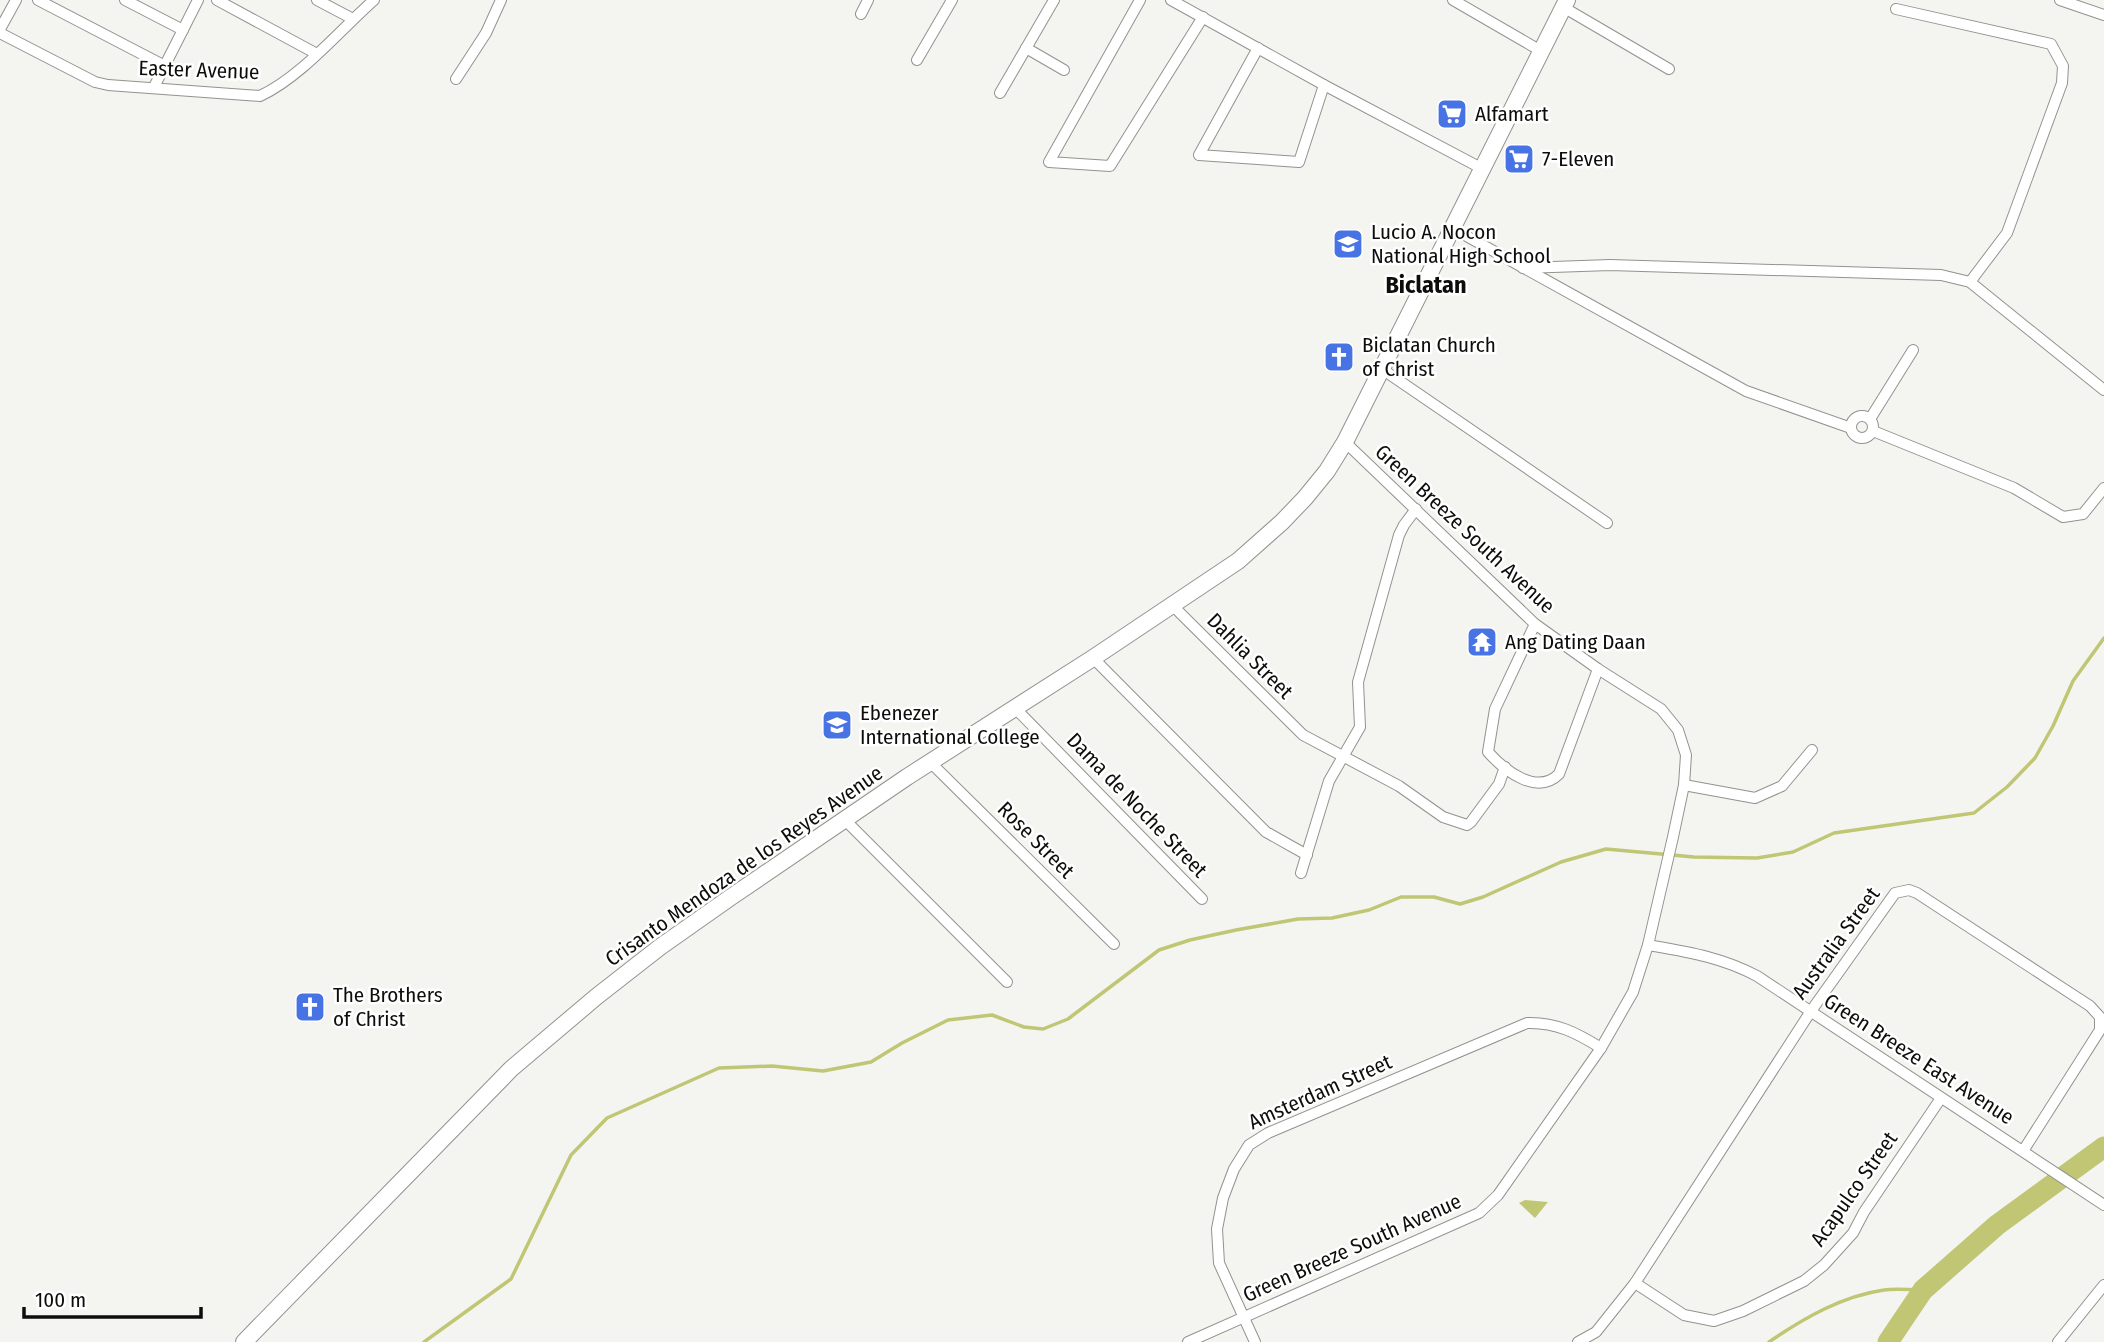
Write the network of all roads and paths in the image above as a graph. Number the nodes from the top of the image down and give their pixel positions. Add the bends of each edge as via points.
1 (16, 0) edge
2 (38, 0) edge
3 (125, 0) edge
4 (198, 0) edge
5 (217, 0) edge
6 (317, 0) edge
7 (374, 0) edge
8 (502, 0) edge
9 (868, 0) edge
10 (952, 0) edge
11 (1054, 0) edge
12 (1140, 0) edge
13 (1171, 0) edge
14 (1452, 0) edge
15 (2060, 0) edge
16 (1565, 4) edge
17 (1896, 9) dead end
18 (861, 14) dead end
19 (2104, 15) edge
20 (1203, 17) junction
21 (353, 19) junction
22 (183, 30) junction
23 (0, 31) edge
24 (1026, 48) junction
25 (1258, 48) junction
26 (1541, 51) junction
27 (317, 54) junction
28 (917, 60) dead end
29 (165, 66) junction
30 (1669, 69) dead end
31 (1064, 70) dead end
32 (456, 79) dead end
33 (1324, 85) junction
34 (154, 87) junction
35 (1000, 93) dead end
36 (1482, 168) junction
37 (1452, 228) junction
38 (1523, 268) junction
39 (1970, 282) junction
40 (1913, 350) dead end
41 (1382, 369) junction
42 (2104, 390) edge
43 (1870, 419) junction
44 (1851, 428) junction
45 (1873, 431) junction
46 (1345, 442) junction
47 (2104, 488) edge
48 (1416, 509) junction
49 (1607, 523) dead end
50 (1171, 604) junction
51 (1535, 624) junction
52 (1093, 659) junction
53 (1598, 668) junction
54 (1014, 708) junction
55 (1812, 750) dead end
56 (1342, 755) junction
57 (930, 762) junction
58 (1505, 767) junction
59 (1684, 785) junction
60 (845, 820) junction
61 (1307, 855) junction
62 (1301, 873) dead end
63 (1202, 900) dead end
64 (1114, 944) dead end
65 (1648, 945) junction
66 (1007, 982) dead end
67 (1811, 1010) junction
68 (1601, 1048) junction
69 (1941, 1098) junction
70 (2023, 1151) junction
71 (2104, 1205) edge
72 (1635, 1283) junction
73 (2104, 1285) edge
74 (1244, 1317) junction
75 (244, 1342) edge
76 (1188, 1342) edge
77 (1255, 1342) edge
78 (1578, 1342) edge
79 (2058, 1342) edge

1 - 23 street
2 - 29 street
3 - 22 street
4 - 22 street
5 - 27 street
6 - 21 street
7 - 21 street, Easter Avenue
8 - 32 street
9 - 18 street
10 - 28 street
11 - 24 street
12 - 20 street via 1049,162 1110,166
13 - 20 street
14 - 26 street
15 - 19 street
16 - 26 main road, Crisanto Mendoza de los Reyes Avenue
16 - 30 street
17 - 39 street via 2051,44 2063,66 2062,83 2007,233
20 - 25 street
21 - 27 street, Easter Avenue
22 - 29 street
23 - 34 street, Easter Avenue via 95,82
24 - 31 street
24 - 35 street
25 - 33 street
25 - 33 street via 1199,155 1299,162
26 - 36 main road, Crisanto Mendoza de los Reyes Avenue
27 - 34 street, Easter Avenue via 260,96
29 - 34 street
33 - 36 street
36 - 37 main road, Crisanto Mendoza de los Reyes Avenue
37 - 38 street
37 - 41 main road, Crisanto Mendoza de los Reyes Avenue
38 - 39 street via 1611,264 1941,275
38 - 44 street via 1746,391
39 - 42 street
40 - 43 street
41 - 46 main road, Crisanto Mendoza de los Reyes Avenue
41 - 49 street
43 - 44 street via 1858,417
43 - 45 street
44 - 45 street via 1861,438
45 - 47 street via 2014,488 2063,517 2083,514
46 - 48 street, Green Breeze South Avenue
46 - 50 main road, Crisanto Mendoza de los Reyes Avenue via 1327,471 1282,522 1238,561
48 - 51 street, Green Breeze South Avenue
48 - 56 street via 1399,535 1358,682 1360,727
50 - 52 main road, Crisanto Mendoza de los Reyes Avenue
50 - 56 street, Dahlia Street via 1303,735
51 - 53 street, Green Breeze South Avenue
51 - 58 street via 1495,709 1488,752
52 - 54 main road, Crisanto Mendoza de los Reyes Avenue
52 - 61 street via 1266,832
53 - 58 street via 1559,774 1545,783 1532,783
53 - 59 street, Green Breeze South Avenue via 1661,709 1678,730 1686,755
54 - 57 main road, Crisanto Mendoza de los Reyes Avenue
54 - 63 street, Dama de Noche Street
55 - 59 street via 1782,786 1755,798
56 - 58 street, Dahlia Street via 1443,817 1467,825 1494,791
56 - 61 street via 1329,781
57 - 60 main road, Crisanto Mendoza de los Reyes Avenue
57 - 64 street, Rose Street
59 - 65 street, Green Breeze South Avenue
60 - 66 street
60 - 75 main road, Crisanto Mendoza de los Reyes Avenue via 660,947 510,1069
61 - 62 street
65 - 67 street, Green Breeze East Avenue via 1733,963
65 - 68 street, Green Breeze South Avenue via 1633,992
67 - 69 street, Green Breeze East Avenue
67 - 70 street, Australia Street via 1890,899 1909,890 2090,1006 2100,1017 2101,1030
67 - 72 street, Australia Street
68 - 74 street, Green Breeze South Avenue via 1479,1213
68 - 74 street, Amsterdam Street via 1563,1027 1527,1023 1249,1145 1234,1169 1217,1229 1219,1263
69 - 70 street, Green Breeze East Avenue
69 - 72 street, Acapulco Street via 1853,1233 1804,1282 1714,1321 1684,1315
70 - 71 street, Green Breeze East Avenue
72 - 78 street, Australia Street via 1596,1332
73 - 79 street
74 - 76 street, Green Breeze South Avenue
74 - 77 street, Amsterdam Street

